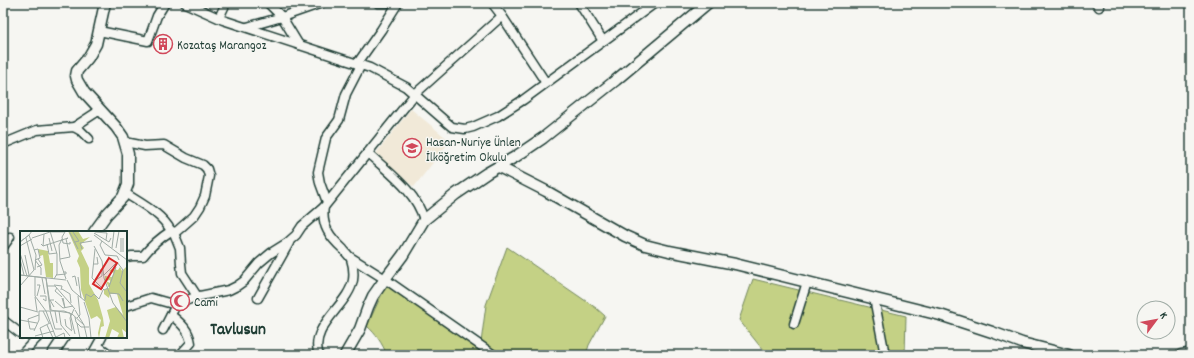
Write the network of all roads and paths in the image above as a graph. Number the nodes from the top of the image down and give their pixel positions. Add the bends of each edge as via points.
1 (105, 3) edge
2 (165, 3) edge
3 (185, 3) edge
4 (226, 3) edge
5 (268, 3) edge
6 (322, 3) edge
7 (378, 3) edge
8 (386, 3) edge
9 (398, 3) edge
10 (492, 3) edge
11 (579, 3) edge
12 (655, 3) edge
13 (708, 3) edge
14 (502, 16) junction
15 (282, 17) junction
16 (219, 18) junction
17 (246, 27) junction
18 (99, 32) junction
19 (603, 41) junction
20 (299, 44) junction
21 (359, 64) junction
22 (546, 84) junction
23 (415, 94) junction
24 (100, 110) junction
25 (74, 127) junction
26 (89, 139) dead end
27 (125, 142) junction
28 (3, 144) edge
29 (368, 153) junction
30 (499, 167) junction
31 (126, 193) junction
32 (326, 205) junction
33 (424, 220) junction
34 (95, 231) edge
35 (173, 232) junction
36 (10, 237) dead end
37 (292, 239) junction
38 (3, 247) edge
39 (127, 257) edge
40 (350, 257) junction
41 (385, 279) junction
42 (807, 282) junction
43 (198, 296) junction
44 (258, 298) dead end
45 (874, 298) junction
46 (176, 305) junction
47 (127, 306) edge
48 (171, 315) junction
49 (3, 320) edge
50 (794, 324) dead end
51 (163, 330) dead end
52 (20, 333) edge
53 (25, 338) edge
54 (37, 338) edge
55 (64, 338) edge
56 (102, 338) edge
57 (32, 343) junction
58 (98, 346) junction
59 (1191, 353) edge
60 (317, 354) edge
61 (21, 355) edge
62 (52, 355) edge
63 (92, 355) edge
64 (111, 355) edge
65 (180, 355) edge
66 (345, 355) edge
67 (494, 355) edge
68 (885, 355) edge
69 (1069, 355) edge
70 (1181, 355) edge

1 - 18 street
2 - 18 street via 148,41
3 - 16 street
4 - 16 street
5 - 15 street
6 - 15 street
7 - 8 street
9 - 21 street
10 - 14 street
11 - 19 street
12 - 19 street
13 - 30 street via 587,104 543,138
14 - 22 street
14 - 23 street
15 - 17 street
15 - 20 street
16 - 17 street
17 - 20 street
18 - 24 street via 94,49 76,76 84,92
19 - 22 street
20 - 21 street
21 - 23 street
21 - 32 street via 346,94 339,120 326,138 318,172
22 - 23 street via 498,116 465,129 452,127
23 - 29 street
24 - 25 street
24 - 27 street via 116,127
25 - 26 street
25 - 28 street via 37,130
27 - 31 street via 128,154
27 - 35 street via 145,146 164,145 207,169 209,176 200,207 190,220
29 - 32 street
29 - 33 street via 410,193 418,204
30 - 33 street via 456,194
30 - 42 street via 645,245
31 - 34 street
31 - 35 street via 154,212
32 - 37 street via 302,226
32 - 40 street via 323,218 328,233
33 - 41 street
35 - 39 street via 154,243 143,256
35 - 43 street via 180,248 182,273
36 - 38 street
37 - 43 street via 259,263 237,286
37 - 44 street
40 - 41 street
40 - 60 street via 352,283 321,332
41 - 66 street via 373,296 360,329
41 - 67 street
42 - 45 street
42 - 50 street
43 - 46 street
45 - 68 street
45 - 69 street via 940,315 1022,343
46 - 47 street via 151,298
46 - 48 street
48 - 51 street
48 - 65 street via 181,323 190,336 191,343
49 - 52 street
53 - 57 street
54 - 57 street
55 - 62 street
56 - 58 street
57 - 61 street
58 - 63 street
58 - 64 street
59 - 70 street

